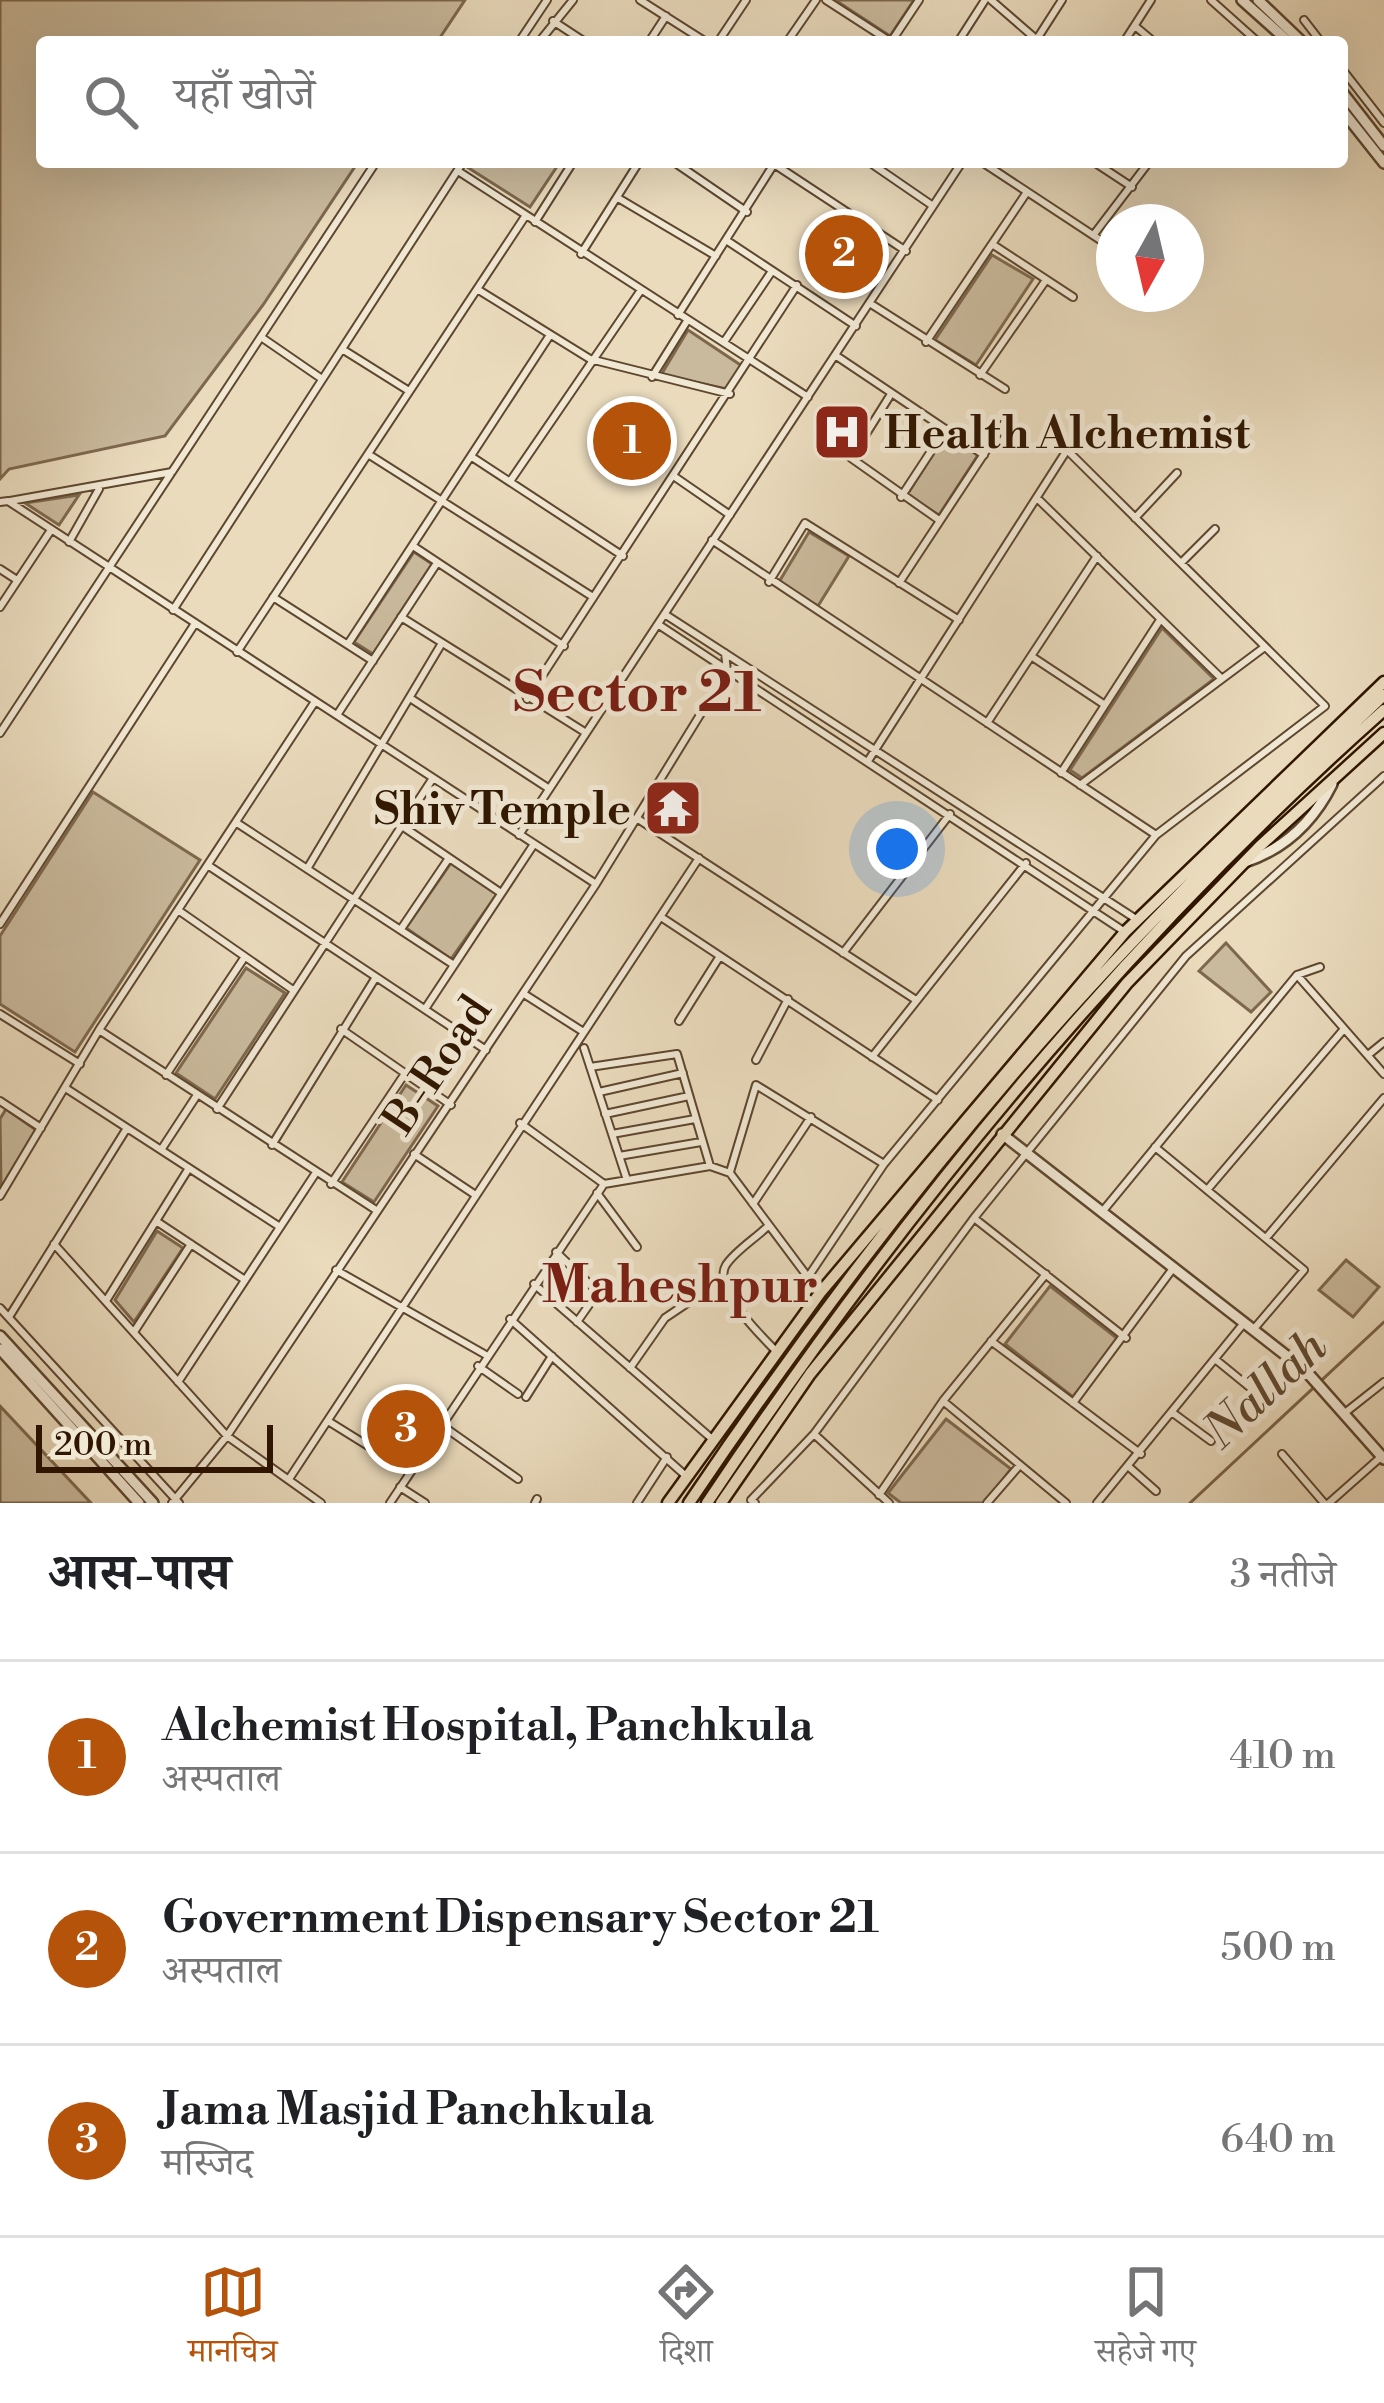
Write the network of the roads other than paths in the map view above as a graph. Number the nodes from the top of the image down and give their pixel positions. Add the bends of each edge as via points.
1 (547, 0) edge
2 (573, 0) edge
3 (640, 0) edge
4 (746, 0) edge
5 (816, 0) edge
6 (826, 0) edge
7 (919, 0) edge
8 (988, 0) edge
9 (1062, 0) edge
10 (1151, 0) edge
11 (1211, 0) edge
12 (1242, 0) edge
13 (1258, 0) edge
14 (666, 16) junction
15 (1304, 20) dead end
16 (553, 21) junction
17 (1135, 26) junction
18 (523, 36) edge
19 (543, 36) edge
20 (576, 36) edge
21 (654, 36) edge
22 (697, 36) edge
23 (722, 36) edge
24 (791, 36) edge
25 (882, 36) edge
26 (895, 36) edge
27 (962, 36) edge
28 (1029, 36) edge
29 (1038, 36) edge
30 (1128, 36) edge
31 (1147, 36) edge
32 (1251, 36) edge
33 (1282, 36) edge
34 (1296, 36) edge
35 (1316, 36) edge
36 (1348, 77) edge
37 (1348, 100) edge
38 (1348, 118) edge
39 (1384, 123) edge
40 (1384, 146) edge
41 (1384, 163) edge
42 (372, 168) edge
43 (457, 168) edge
44 (463, 168) edge
45 (569, 168) edge
46 (636, 168) edge
47 (683, 168) edge
48 (770, 168) edge
49 (781, 168) edge
50 (883, 168) edge
51 (958, 168) edge
52 (991, 168) edge
53 (1103, 168) edge
54 (1145, 168) edge
55 (1132, 187) junction
56 (1028, 192) junction
57 (618, 198) junction
58 (933, 206) junction
59 (747, 212) junction
60 (526, 215) junction
61 (536, 222) junction
62 (1095, 233) joint
63 (728, 242) junction
64 (992, 244) junction
65 (906, 251) junction
66 (581, 254) junction
67 (716, 256) junction
68 (772, 271) junction
69 (1046, 280) junction
70 (797, 285) junction
71 (478, 289) junction
72 (641, 290) junction
73 (1073, 298) dead end
74 (870, 303) junction
75 (678, 315) junction
76 (687, 321) junction
77 (857, 326) junction
78 (550, 335) junction
79 (261, 337) junction
80 (724, 343) junction
81 (926, 343) junction
82 (342, 350) junction
83 (835, 355) junction
84 (748, 357) junction
85 (590, 359) junction
86 (980, 375) junction
87 (652, 377) junction
88 (323, 380) junction
89 (1005, 388) dead end
90 (410, 391) junction
91 (730, 394) junction
92 (891, 394) junction
93 (808, 397) junction
94 (1009, 416) dead end
95 (945, 430) junction
96 (368, 454) junction
97 (984, 455) junction
98 (472, 457) junction
99 (172, 472) junction
100 (1177, 473) dead end
101 (675, 477) junction
102 (511, 480) junction
103 (99, 489) junction
104 (902, 497) junction
105 (1037, 498) junction
106 (4, 502) edge
107 (443, 502) junction
108 (730, 514) junction
109 (1135, 518) junction
110 (939, 520) junction
111 (1215, 529) dead end
112 (51, 530) junction
113 (712, 539) junction
114 (69, 542) junction
115 (413, 546) junction
116 (623, 556) junction
117 (1097, 556) junction
118 (437, 562) junction
119 (1181, 563) junction
120 (109, 568) junction
121 (0, 569) edge
122 (17, 580) junction
123 (769, 582) junction
124 (899, 583) junction
125 (273, 597) junction
126 (594, 598) junction
127 (0, 607) edge
128 (173, 610) junction
129 (666, 615) junction
130 (401, 617) junction
131 (1160, 619) junction
132 (959, 620) junction
133 (195, 624) junction
134 (658, 625) junction
135 (347, 644) junction
136 (442, 644) junction
137 (564, 646) junction
138 (1262, 649) junction
139 (237, 652) junction
140 (725, 653) junction
141 (1034, 658) junction
142 (373, 661) junction
143 (727, 671) junction
144 (1222, 679) junction
145 (920, 681) junction
146 (1383, 685) edge
147 (410, 698) junction
148 (527, 699) junction
149 (314, 702) junction
150 (1105, 705) junction
151 (1384, 710) edge
152 (336, 716) junction
153 (987, 723) junction
154 (583, 731) junction
155 (0, 733) edge
156 (1384, 733) edge
157 (380, 746) junction
158 (875, 750) junction
159 (868, 761) junction
160 (1061, 773) junction
161 (1330, 774) junction
162 (1384, 776) edge
163 (433, 778) junction
164 (1080, 785) junction
165 (548, 788) junction
166 (950, 814) junction
167 (638, 818) junction
168 (238, 823) junction
169 (402, 826) junction
170 (519, 835) junction
171 (1156, 835) junction
172 (534, 844) junction
173 (1037, 855) junction
174 (1244, 856) junction
175 (449, 858) junction
176 (699, 858) junction
177 (1028, 864) junction
178 (209, 866) junction
179 (307, 869) junction
180 (596, 884) junction
181 (501, 893) junction
182 (354, 900) junction
183 (1107, 900) junction
184 (178, 910) junction
185 (1097, 912) junction
186 (661, 916) junction
187 (1137, 920) junction
188 (0, 924) edge
189 (400, 930) junction
190 (1125, 932) junction
191 (323, 942) junction
192 (843, 953) junction
193 (720, 956) junction
194 (244, 958) junction
195 (454, 965) junction
196 (1320, 967) dead end
197 (1297, 974) junction
198 (376, 977) junction
199 (294, 991) junction
200 (524, 994) junction
201 (788, 999) junction
202 (916, 1000) junction
203 (424, 1009) junction
204 (0, 1014) edge
205 (679, 1021) dead end
206 (341, 1029) junction
207 (1344, 1029) junction
208 (99, 1030) junction
209 (583, 1032) junction
210 (1384, 1042) edge
211 (584, 1048) dead end
212 (487, 1050) junction
213 (1368, 1055) junction
214 (872, 1057) junction
215 (756, 1060) dead end
216 (80, 1064) junction
217 (590, 1066) junction
218 (683, 1073) junction
219 (1384, 1074) edge
220 (166, 1075) junction
221 (404, 1075) junction
222 (67, 1089) junction
223 (598, 1093) junction
224 (197, 1095) junction
225 (689, 1096) junction
226 (1384, 1098) edge
227 (0, 1101) edge
228 (938, 1101) junction
229 (452, 1105) junction
230 (217, 1109) junction
231 (605, 1114) junction
232 (811, 1117) junction
233 (695, 1119) junction
234 (520, 1123) junction
235 (127, 1127) junction
236 (41, 1128) junction
237 (612, 1134) junction
238 (1002, 1134) junction
239 (701, 1142) junction
240 (272, 1145) junction
241 (1155, 1147) junction
242 (161, 1150) junction
243 (1027, 1151) junction
244 (414, 1154) junction
245 (619, 1156) junction
246 (938, 1159) junction
247 (884, 1164) junction
248 (710, 1166) junction
249 (189, 1168) junction
250 (730, 1173) junction
251 (315, 1174) junction
252 (960, 1175) junction
253 (627, 1180) junction
254 (332, 1184) junction
255 (604, 1184) junction
256 (1207, 1190) junction
257 (597, 1193) junction
258 (475, 1194) junction
259 (0, 1195) edge
260 (752, 1204) junction
261 (376, 1210) junction
262 (1102, 1212) junction
263 (974, 1218) junction
264 (156, 1221) junction
265 (768, 1226) junction
266 (280, 1227) junction
267 (1266, 1238) junction
268 (54, 1244) junction
269 (191, 1244) junction
270 (637, 1247) dead end
271 (556, 1252) junction
272 (1174, 1266) junction
273 (336, 1270) junction
274 (1046, 1274) junction
275 (808, 1277) junction
276 (723, 1279) junction
277 (245, 1280) junction
278 (534, 1284) junction
279 (820, 1293) junction
280 (106, 1301) junction
281 (0, 1308) edge
282 (399, 1311) junction
283 (9, 1317) junction
284 (509, 1319) junction
285 (577, 1322) junction
286 (1248, 1326) junction
287 (134, 1332) junction
288 (0, 1336) edge
289 (1126, 1338) junction
290 (991, 1341) junction
291 (0, 1348) edge
292 (776, 1352) junction
293 (486, 1355) junction
294 (552, 1357) junction
295 (1215, 1359) junction
296 (478, 1366) junction
297 (630, 1368) junction
298 (178, 1382) junction
299 (1384, 1382) edge
300 (1253, 1390) dead end
301 (943, 1401) junction
302 (1073, 1403) junction
303 (1346, 1412) junction
304 (1173, 1413) junction
305 (328, 1421) junction
306 (440, 1424) junction
307 (814, 1435) junction
308 (226, 1436) junction
309 (711, 1438) junction
310 (1211, 1442) dead end
311 (1141, 1454) junction
312 (1282, 1454) dead end
313 (667, 1457) junction
314 (1383, 1458) edge
315 (1019, 1466) junction
316 (1129, 1467) junction
317 (410, 1472) junction
318 (687, 1476) junction
319 (289, 1479) junction
320 (518, 1480) dead end
321 (400, 1487) junction
322 (1156, 1491) dead end
323 (879, 1495) junction
324 (175, 1502) edge
325 (139, 1503) edge
326 (153, 1503) edge
327 (321, 1503) edge
328 (390, 1503) edge
329 (425, 1503) edge
330 (637, 1503) edge
331 (668, 1503) edge
332 (689, 1503) edge
333 (707, 1503) edge
334 (721, 1503) edge
335 (755, 1503) edge
336 (890, 1503) edge
337 (987, 1503) edge
338 (1066, 1503) edge
339 (1097, 1503) edge
340 (1326, 1503) edge

1 - 18 street
2 - 16 street
3 - 14 street
4 - 23 street
5 - 24 street
6 - 25 street
7 - 26 street
8 - 27 street
8 - 28 street
9 - 29 street
10 - 17 street
11 - 32 street
12 - 33 street
13 - 34 street
14 - 21 street
14 - 22 street
15 - 35 street
16 - 19 street
16 - 20 street
17 - 30 street
17 - 31 street
36 - 39 street
37 - 40 street
38 - 41 street
42 - 79 street
43 - 82 street
44 - 60 street
45 - 61 street
46 - 57 street
47 - 59 street
48 - 59 street
49 - 65 street
50 - 58 street
51 - 58 street
52 - 56 street
53 - 55 street
54 - 55 street
55 - 62 street
56 - 62 street
56 - 64 street
57 - 66 street
57 - 67 street
58 - 65 street
59 - 63 street
60 - 61 street
60 - 71 street
61 - 66 street
63 - 67 street
63 - 68 street
64 - 69 street
64 - 81 street
65 - 74 street
66 - 72 street
67 - 75 street
68 - 70 street
68 - 80 street
69 - 73 street
69 - 86 street
70 - 77 street
70 - 84 street
71 - 78 street
71 - 90 street
72 - 75 street
72 - 85 street
74 - 77 street
74 - 81 street
75 - 76 street
76 - 80 street
76 - 87 street
77 - 83 street
78 - 85 street
78 - 98 street
79 - 88 street
79 - 99 street
80 - 84 street
81 - 86 street
82 - 88 street
82 - 90 street
83 - 92 street
83 - 93 street
84 - 91 street
84 - 93 street
85 - 87 street
85 - 102 street
86 - 89 street
87 - 91 street
88 - 128 street
90 - 96 street
91 - 101 street
92 - 95 street
92 - 104 street via 850,458
93 - 108 street
94 - 97 street
95 - 97 street
95 - 104 street
96 - 107 street
96 - 125 street
97 - 110 street
98 - 102 street
98 - 107 street
99 - 103 street
99 - 120 street
100 - 109 street
101 - 108 street
101 - 116 street
102 - 116 street
103 - 106 street
103 - 114 street
104 - 110 street
105 - 109 street via 1067,450
105 - 117 street
105 - 132 street
106 - 112 street
107 - 115 street
107 - 126 street
108 - 113 street
109 - 119 street
110 - 124 street
111 - 119 street
112 - 114 street
112 - 122 street
113 - 123 street
113 - 129 street
114 - 120 street
115 - 118 street
115 - 135 street
116 - 126 street
117 - 131 street
117 - 141 street
118 - 130 street
118 - 137 street
119 - 138 street
120 - 128 street
120 - 155 street
121 - 122 street
122 - 127 street
123 - 124 street via 805,524
123 - 145 street
124 - 132 street
125 - 135 street
125 - 139 street
126 - 137 street
128 - 133 street
129 - 134 street
129 - 140 street
130 - 136 street
130 - 142 street
131 - 144 street
131 - 150 street
132 - 145 street
133 - 139 street
133 - 188 street
134 - 143 street
134 - 154 street
135 - 142 street
136 - 147 street
136 - 148 street
137 - 148 street
138 - 144 street
138 - 171 street via 1325,706
139 - 149 street
140 - 143 street
140 - 158 street
141 - 150 street
141 - 153 street
142 - 152 street
143 - 159 street
143 - 167 street, B-Road
144 - 164 street
145 - 153 street
145 - 158 street
146 - 187 highway
146 - 246 highway via 1109,967
147 - 157 street
147 - 165 street
148 - 154 street
149 - 152 street
149 - 168 street
150 - 160 street
151 - 161 highway
152 - 157 street
153 - 160 street
154 - 165 street
156 - 161 highway
157 - 163 street
157 - 179 street
158 - 159 street
158 - 173 street
159 - 166 street
160 - 164 street
161 - 174 highway
161 - 174 street via 1320,807 1277,851
162 - 243 street via 1186,956
163 - 169 street
163 - 170 street
164 - 171 street
165 - 170 street
166 - 177 street
166 - 192 street
167 - 176 street
167 - 180 street, B-Road
168 - 178 street
168 - 179 street
169 - 175 street
169 - 182 street
170 - 172 street
171 - 183 street
172 - 180 street
172 - 181 street
173 - 177 street
173 - 183 street
174 - 238 highway
174 - 252 highway via 1078,1019
175 - 181 street
175 - 189 street
176 - 186 street
176 - 192 street
177 - 185 street
177 - 202 street
178 - 184 street
178 - 191 street
179 - 182 street
180 - 200 street, B-Road
181 - 195 street
182 - 189 street
182 - 191 street
183 - 185 street
183 - 187 street
184 - 194 street
184 - 208 street
185 - 190 street
185 - 228 street
186 - 193 street
186 - 209 street
187 - 190 highway
189 - 195 street
190 - 246 highway
191 - 198 street
191 - 199 street
192 - 202 street
193 - 201 street
193 - 205 street
194 - 199 street
194 - 220 street
195 - 203 street
196 - 197 street
197 - 207 street
197 - 241 street
198 - 203 street
198 - 206 street
199 - 230 street
200 - 209 street
200 - 212 street, B-Road
201 - 214 street
201 - 215 street
202 - 214 street
203 - 212 street
204 - 216 street
206 - 221 street
206 - 240 street
207 - 213 street
207 - 256 street
208 - 216 street
208 - 220 street
209 - 234 street
210 - 213 street
211 - 217 street
212 - 229 street, B-Road
213 - 219 street
214 - 228 street
216 - 222 street
217 - 218 street via 677,1054
217 - 223 street
218 - 223 street
218 - 225 street
220 - 224 street
221 - 229 street
221 - 254 street
222 - 235 street
222 - 236 street
223 - 231 street
224 - 230 street
224 - 242 street
225 - 231 street
225 - 233 street
226 - 267 street
227 - 236 street
228 - 247 street
229 - 244 street, B-Road
230 - 240 street
231 - 237 street
232 - 247 street
232 - 250 street via 756,1085
232 - 260 street
233 - 237 street
233 - 239 street
234 - 255 street
234 - 258 street
235 - 242 street
235 - 268 street
236 - 259 street
237 - 245 street
238 - 243 street
238 - 252 highway
239 - 245 street
239 - 248 street
240 - 251 street
241 - 256 street
241 - 262 street
242 - 249 street
243 - 262 street
243 - 263 street
244 - 258 street
244 - 261 street, B-Road
245 - 253 street
246 - 279 highway
246 - 332 highway
247 - 275 street
248 - 250 street
248 - 253 street
249 - 264 street
249 - 266 street
250 - 260 street
251 - 254 street
251 - 266 street
252 - 333 highway via 786,1385
252 - 334 highway
253 - 255 street
254 - 261 street
255 - 257 street
256 - 267 street
257 - 270 street
257 - 271 street
258 - 282 street
260 - 265 street
261 - 273 street, B-Road
262 - 272 street
263 - 274 street
263 - 307 street
264 - 269 street
264 - 280 street
265 - 275 street
265 - 276 street via 725,1267
266 - 277 street
267 - 286 street via 1304,1270
268 - 280 street
268 - 283 street
269 - 277 street
269 - 287 street
271 - 278 street
271 - 285 street via 598,1292
272 - 286 street
272 - 289 street
273 - 282 street
273 - 308 street, B-Road
274 - 289 street
274 - 290 street
275 - 279 street
276 - 292 street via 739,1313
276 - 297 street via 665,1318
277 - 298 street
278 - 284 street
278 - 285 street
279 - 292 highway
280 - 287 street
281 - 283 street
282 - 293 street
282 - 305 street
283 - 324 street
284 - 293 street
284 - 294 street
285 - 297 street
286 - 295 street
286 - 303 street
287 - 298 street
288 - 326 street
289 - 302 street
290 - 301 street
290 - 302 street
291 - 325 street
292 - 309 highway
293 - 296 street
294 - 296 street via 522,1396
294 - 313 street
295 - 300 street
295 - 304 street
296 - 306 street
297 - 309 street
298 - 308 street
299 - 303 street
301 - 315 street
301 - 323 street
302 - 311 street
303 - 314 street
304 - 310 street
304 - 311 street
305 - 317 street
305 - 319 street
306 - 317 street
306 - 320 street
307 - 323 street
307 - 335 street
308 - 319 street
308 - 324 street, B-Road
309 - 318 highway
311 - 316 street
312 - 340 street
313 - 318 street
313 - 330 street
314 - 340 street
315 - 337 street
315 - 338 street
316 - 322 street
316 - 339 street
317 - 321 street
318 - 331 highway
319 - 327 street
321 - 328 street
321 - 329 street
323 - 336 street

